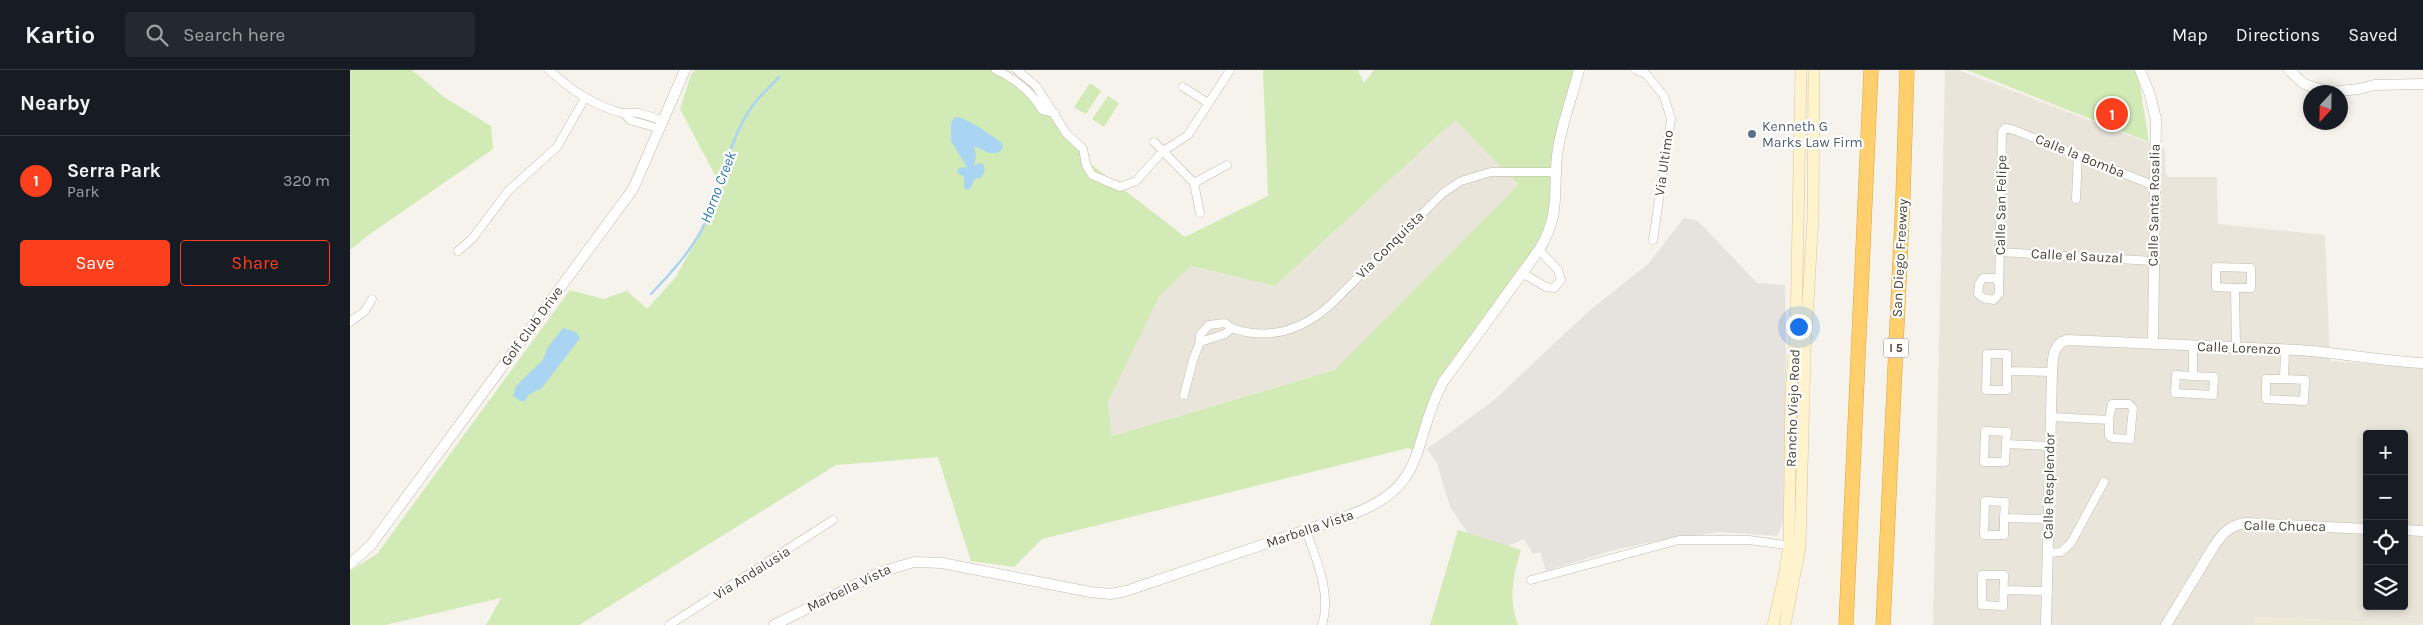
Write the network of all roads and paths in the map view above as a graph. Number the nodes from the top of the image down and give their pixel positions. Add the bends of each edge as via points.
1 (549, 70) edge
2 (685, 70) edge
3 (996, 70) edge
4 (1017, 70) edge
5 (1230, 70) edge
6 (1579, 70) edge
7 (1636, 70) edge
8 (1801, 70) edge
9 (1814, 70) edge
10 (1871, 70) edge
11 (1907, 70) edge
12 (2140, 70) edge
13 (2289, 70) edge
14 (1647, 72) edge
15 (2423, 84) edge
16 (1183, 87) dead end
17 (585, 98) junction
18 (1208, 103) junction
19 (1055, 113) junction
20 (662, 125) junction
21 (2005, 128) joint
22 (1154, 142) dead end
23 (1162, 152) junction
24 (2078, 154) junction
25 (1227, 165) dead end
26 (1557, 172) junction
27 (1194, 183) junction
28 (2155, 186) junction
29 (2076, 200) dead end
30 (1200, 213) dead end
31 (1653, 240) dead end
32 (1539, 250) junction
33 (458, 251) dead end
34 (2000, 252) junction
35 (2153, 261) junction
36 (1522, 273) junction
37 (1999, 282) dead end
38 (2235, 288) junction
39 (372, 300) dead end
40 (350, 322) edge
41 (1231, 329) junction
42 (1200, 342) junction
43 (2152, 343) junction
44 (2193, 346) junction
45 (2056, 347) joint
46 (2236, 347) junction
47 (2285, 349) junction
48 (2423, 363) edge
49 (2007, 371) junction
50 (2052, 372) junction
51 (2193, 376) junction
52 (2284, 379) junction
53 (1184, 395) dead end
54 (2051, 417) junction
55 (2109, 420) junction
56 (2006, 444) junction
57 (2050, 446) junction
58 (2104, 482) dead end
59 (2004, 518) junction
60 (2049, 519) junction
61 (833, 520) dead end
62 (2363, 529) edge
63 (1306, 530) junction
64 (2408, 530) edge
65 (2423, 531) edge
66 (1795, 546) junction
67 (2048, 552) junction
68 (350, 564) edge
69 (1531, 580) dead end
70 (2004, 590) junction
71 (2048, 591) junction
72 (1883, 621) edge
73 (669, 625) edge
74 (774, 625) edge
75 (1322, 625) edge
76 (1773, 625) edge
77 (1785, 625) edge
78 (1846, 625) edge
79 (2046, 625) edge
80 (2166, 625) edge

1 - 17 street
2 - 20 street, Golf Club Drive
3 - 19 street via 1019,82 1042,110
4 - 19 street via 1036,86
5 - 18 street
6 - 26 street, Marbella Vista via 1559,144
7 - 14 street, Via Ultimo
8 - 66 main road, Rancho Viejo Road via 1796,330 1791,393
9 - 66 main road, Rancho Viejo Road via 1813,217
10 - 78 highway
11 - 72 highway, San Diego Freeway / I 5
12 - 28 street, Calle Santa Rosalia via 2156,118
13 - 15 street via 2304,84 2329,92 2374,85
14 - 31 street, Via Ultimo via 1664,96 1670,119
16 - 18 street
17 - 20 street via 624,113 630,120
17 - 33 street via 557,147 510,190 472,239
18 - 23 street via 1188,135
19 - 23 street via 1066,133 1083,149 1092,175 1120,187 1136,180
20 - 68 street, Golf Club Drive via 633,189 371,545
21 - 24 street, Calle la Bomba
21 - 34 street, Calle San Felipe via 2002,132
22 - 23 street
23 - 27 street
24 - 28 street, Calle la Bomba
24 - 29 street
25 - 27 street
26 - 32 street, Marbella Vista via 1555,214
26 - 41 street, Via Conquista via 1491,172 1461,181 1443,193 1315,318 1277,334
27 - 30 street
28 - 35 street, Calle Santa Rosalia
32 - 36 street, Marbella Vista
32 - 36 street via 1558,270 1561,280 1554,288 1546,287
34 - 35 street, Calle el Sauzal
34 - 37 street, Calle San Felipe
35 - 43 street, Calle Santa Rosalia
36 - 63 street, Marbella Vista via 1443,382 1416,460 1402,483 1376,505
38 - 38 street via 2251,288 2251,268 2216,267 2216,287
38 - 46 street
39 - 40 street via 365,311
41 - 42 street
41 - 42 street, Via Conquista via 1225,323 1209,325 1200,335
42 - 53 street, Via Conquista
43 - 44 street, Calle Lorenzo
43 - 45 street, Calle Lorenzo via 2067,340
44 - 46 street, Calle Lorenzo
44 - 51 street
45 - 50 street, Calle Resplendor
46 - 47 street, Calle Lorenzo
47 - 48 street, Calle Lorenzo
47 - 52 street
49 - 49 street via 2007,390 1986,390 1987,354 2007,354
49 - 50 street
50 - 54 street, Calle Resplendor
51 - 51 street via 2176,375 2175,393 2213,395 2214,377
52 - 52 street via 2266,378 2266,399 2304,401 2305,380
54 - 55 street
54 - 57 street, Calle Resplendor
55 - 55 street via 2112,404 2129,404 2133,408 2128,440 2112,438 2108,434
56 - 56 street via 2006,462 1984,462 1985,431 2007,432
56 - 57 street
57 - 60 street, Calle Resplendor
58 - 67 street via 2071,543 2061,552
59 - 59 street via 2005,502 1985,502 1984,535 2004,535
59 - 60 street
60 - 67 street, Calle Resplendor
61 - 73 street, Via Andalusia
62 - 80 street, Calle Chueca via 2232,526 2214,546
63 - 74 street, Marbella Vista via 1118,593 1090,592 932,562 906,563
63 - 75 street via 1323,580
64 - 65 street
66 - 69 street via 1749,540 1679,540
66 - 76 main road, Rancho Viejo Road
66 - 77 main road, Rancho Viejo Road
67 - 71 street, Calle Resplendor
70 - 70 street via 2004,575 1982,575 1982,606 2003,606
70 - 71 street
71 - 79 street, Calle Resplendor

